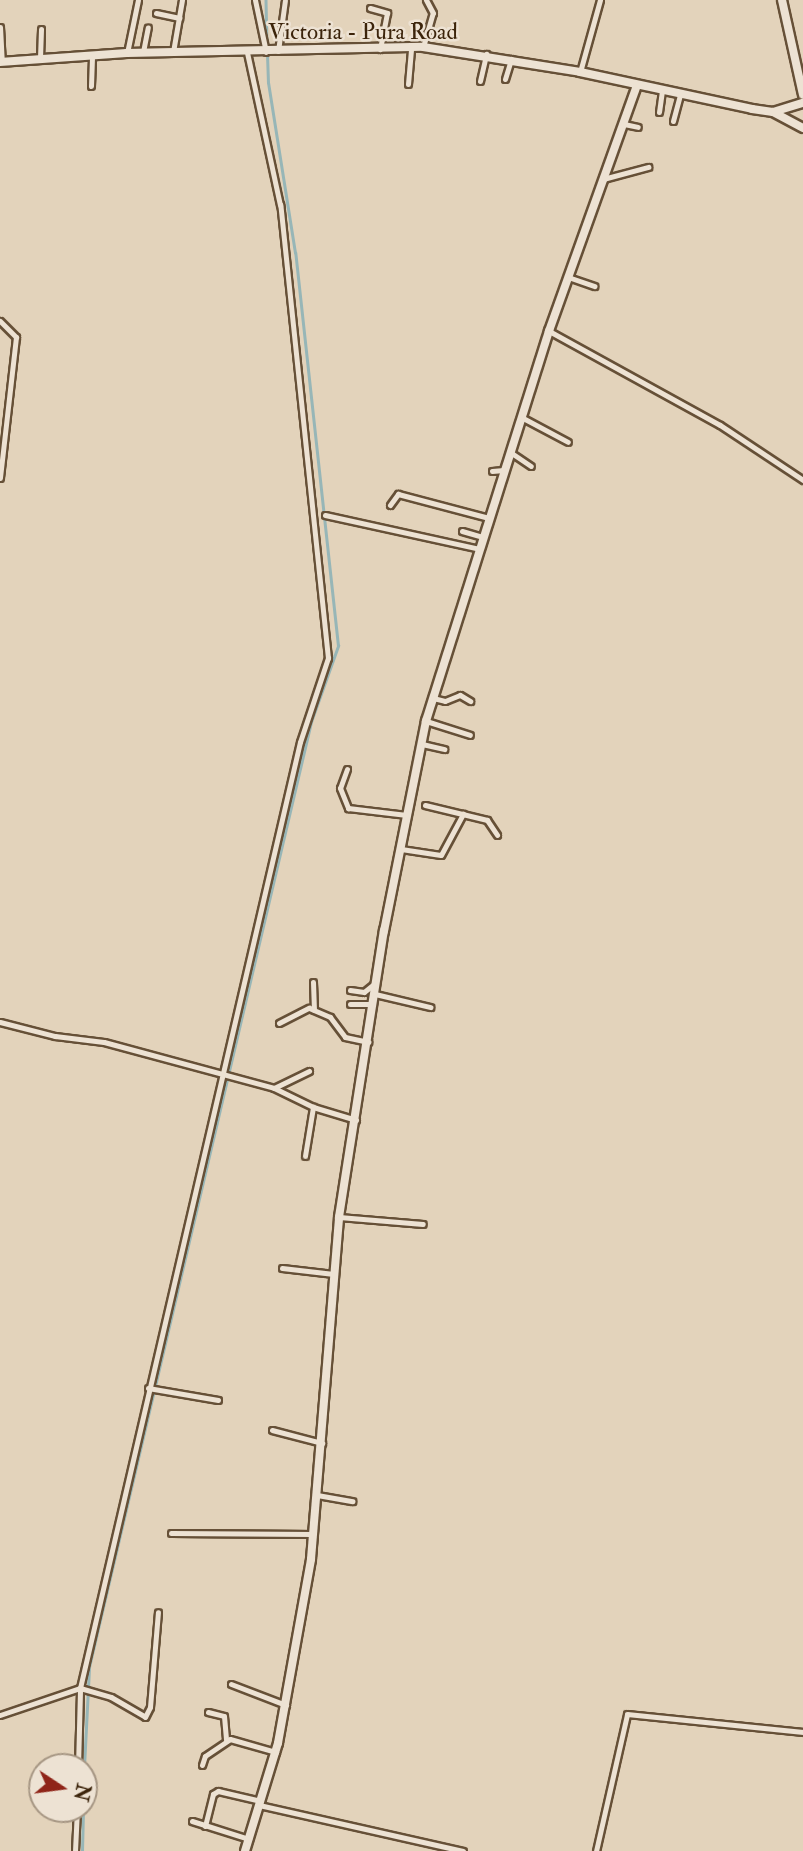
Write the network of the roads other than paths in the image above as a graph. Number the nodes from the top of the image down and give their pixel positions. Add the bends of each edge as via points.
1 (138, 0) edge
2 (182, 0) edge
3 (255, 0) edge
4 (285, 0) edge
5 (426, 0) edge
6 (600, 0) edge
7 (782, 0) edge
8 (370, 8) dead end
9 (156, 13) dead end
10 (178, 18) junction
11 (0, 27) edge
12 (148, 27) dead end
13 (41, 29) dead end
14 (411, 47) junction
15 (423, 47) junction
16 (380, 48) junction
17 (278, 51) junction
18 (127, 52) junction
19 (143, 52) junction
20 (173, 52) junction
21 (247, 52) junction
22 (266, 52) junction
23 (486, 54) junction
24 (92, 55) junction
25 (40, 58) junction
26 (510, 59) junction
27 (1, 62) edge
28 (580, 72) junction
29 (505, 79) dead end
30 (480, 81) dead end
31 (408, 85) dead end
32 (637, 85) junction
33 (91, 86) dead end
34 (662, 90) junction
35 (680, 94) junction
36 (803, 95) edge
37 (803, 103) edge
38 (659, 112) dead end
39 (773, 112) junction
40 (673, 121) dead end
41 (624, 124) junction
42 (638, 127) dead end
43 (803, 128) edge
44 (648, 167) dead end
45 (603, 179) junction
46 (568, 277) junction
47 (594, 286) dead end
48 (0, 321) edge
49 (549, 331) junction
50 (522, 417) junction
51 (568, 442) dead end
52 (510, 452) junction
53 (531, 466) dead end
54 (504, 470) junction
55 (492, 471) dead end
56 (0, 478) edge
57 (803, 480) edge
58 (390, 505) dead end
59 (325, 515) dead end
60 (489, 518) junction
61 (462, 531) dead end
62 (483, 537) junction
63 (480, 549) junction
64 (433, 698) junction
65 (470, 701) dead end
66 (426, 721) junction
67 (470, 735) dead end
68 (422, 744) junction
69 (444, 749) dead end
70 (347, 769) dead end
71 (425, 805) dead end
72 (463, 814) junction
73 (407, 815) junction
74 (496, 835) dead end
75 (401, 849) junction
76 (377, 981) junction
77 (313, 982) dead end
78 (350, 990) dead end
79 (375, 994) junction
80 (350, 1004) dead end
81 (373, 1004) junction
82 (430, 1007) dead end
83 (314, 1010) junction
84 (0, 1021) edge
85 (279, 1023) dead end
86 (368, 1042) junction
87 (309, 1071) dead end
88 (224, 1075) junction
89 (274, 1088) junction
90 (313, 1107) junction
91 (356, 1120) junction
92 (305, 1156) dead end
93 (339, 1217) junction
94 (423, 1224) dead end
95 (282, 1268) dead end
96 (334, 1274) junction
97 (148, 1388) junction
98 (218, 1400) dead end
99 (272, 1430) dead end
100 (322, 1443) junction
101 (317, 1495) junction
102 (352, 1500) dead end
103 (171, 1533) dead end
104 (313, 1534) junction
105 (158, 1612) dead end
106 (231, 1684) dead end
107 (80, 1688) junction
108 (286, 1706) junction
109 (208, 1712) dead end
110 (0, 1715) edge
111 (803, 1732) edge
112 (226, 1740) junction
113 (276, 1752) junction
114 (78, 1753) edge
115 (202, 1765) dead end
116 (260, 1803) junction
117 (192, 1821) dead end
118 (76, 1823) edge
119 (205, 1826) junction
120 (249, 1839) junction
121 (75, 1851) edge
122 (245, 1851) edge
123 (463, 1851) edge
124 (596, 1851) edge

1 - 18 street
2 - 10 street
3 - 22 street
4 - 17 street
5 - 15 street via 435,6
6 - 28 street
7 - 36 street
8 - 16 street via 387,13
9 - 10 street
10 - 20 street
11 - 27 street
12 - 19 street
13 - 25 street
14 - 15 street, Victoria - Pura Road
14 - 16 street, Victoria - Pura Road
14 - 31 street
15 - 23 street, Victoria - Pura Road
16 - 17 street, Victoria - Pura Road
17 - 22 street, Victoria - Pura Road
18 - 19 street, Victoria - Pura Road
18 - 24 street, Victoria - Pura Road
19 - 20 street, Victoria - Pura Road
20 - 21 street, Victoria - Pura Road
21 - 22 street, Victoria - Pura Road
21 - 88 street via 280,205 328,651 300,742
23 - 26 street, Victoria - Pura Road
23 - 30 street
24 - 25 street, Victoria - Pura Road
24 - 33 street
25 - 27 street, Victoria - Pura Road
26 - 28 street, Victoria - Pura Road
26 - 29 street
28 - 32 street, Victoria - Pura Road
32 - 34 street, Victoria - Pura Road
32 - 41 street
34 - 35 street, Victoria - Pura Road
34 - 38 street
35 - 39 street, Victoria - Pura Road
35 - 40 street
37 - 39 street, Victoria - Pura Road
39 - 43 street
41 - 42 street
41 - 45 street
44 - 45 street
45 - 46 street
46 - 47 street
46 - 49 street
48 - 56 street via 16,337
49 - 50 street
49 - 57 street via 720,425
50 - 51 street
50 - 52 street
52 - 53 street
52 - 54 street
54 - 55 street
54 - 60 street
58 - 60 street via 398,494
59 - 63 street
60 - 62 street
61 - 62 street
62 - 63 street
63 - 64 street
64 - 65 street via 444,701 460,695
64 - 66 street
66 - 67 street
66 - 68 street
68 - 69 street
68 - 73 street
70 - 73 street via 340,788 348,808
71 - 72 street
72 - 74 street via 487,820
72 - 75 street via 441,855
73 - 75 street
75 - 76 street
76 - 78 street via 364,992
76 - 79 street
77 - 83 street
79 - 81 street
79 - 82 street
80 - 81 street
81 - 86 street
83 - 85 street via 303,1009
83 - 86 street via 330,1017 345,1037
84 - 88 street via 55,1036 104,1042
86 - 91 street
87 - 89 street
88 - 89 street
88 - 97 street
89 - 90 street
90 - 91 street
90 - 92 street
91 - 93 street
93 - 94 street
93 - 96 street
95 - 96 street
96 - 100 street
97 - 98 street
97 - 107 street
99 - 100 street
100 - 101 street
101 - 102 street
101 - 104 street
103 - 104 street
104 - 108 street
105 - 107 street via 147,1715
106 - 108 street
107 - 110 street
107 - 114 street
108 - 113 street
109 - 112 street via 223,1716
111 - 124 street via 627,1714
112 - 113 street via 235,1738
112 - 115 street
113 - 116 street
116 - 119 street via 218,1791
116 - 120 street
116 - 123 street
117 - 119 street
118 - 121 street
119 - 120 street
120 - 122 street

